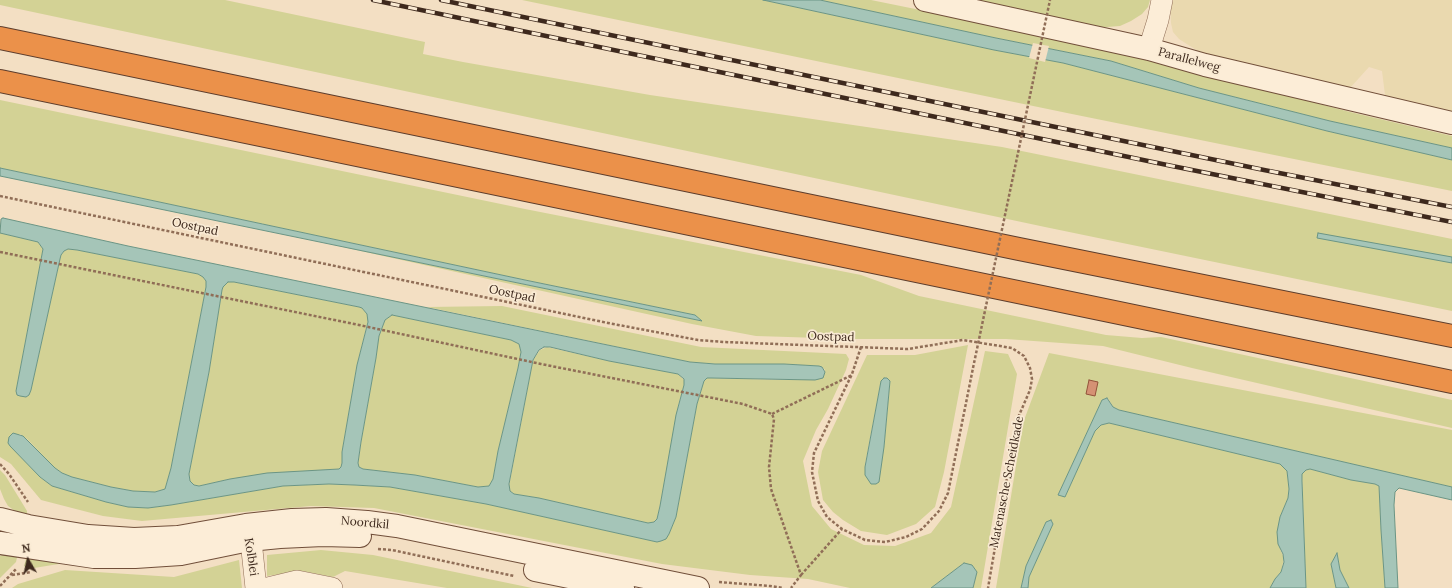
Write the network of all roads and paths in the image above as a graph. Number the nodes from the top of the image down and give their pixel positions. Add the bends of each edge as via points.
1 (925, 0) edge
2 (1050, 0) edge
3 (1162, 0) edge
4 (0, 38) edge
5 (1149, 49) junction
6 (0, 81) edge
7 (1452, 123) edge
8 (0, 196) edge
9 (0, 252) edge
10 (1452, 336) edge
11 (861, 347) junction
12 (1024, 356) joint
13 (852, 374) junction
14 (1452, 382) edge
15 (772, 414) junction
16 (0, 464) edge
17 (0, 519) edge
18 (28, 526) junction
19 (842, 530) junction
20 (248, 533) junction
21 (0, 543) edge
22 (801, 575) junction
23 (256, 588) edge
24 (268, 588) edge
25 (332, 588) edge
26 (623, 588) edge
27 (698, 588) edge
28 (791, 588) edge
29 (988, 588) edge

1 - 5 street, Parallelweg
2 - 19 path, bridge via 948,493 940,511 922,529 906,537 885,542 865,540
3 - 5 street
4 - 10 highway via 1027,251
5 - 7 street, Parallelweg via 1204,65
6 - 14 highway
8 - 11 path, Oostpad via 698,340
9 - 15 path via 743,404
11 - 12 path, Oostpad via 908,349 963,340 1012,348
11 - 13 path
12 - 29 path, Matenasche Scheidkade via 1032,379 1017,420
13 - 15 path
13 - 19 path via 814,453 812,472 818,501 827,517
15 - 22 path via 774,419 769,467 771,489
16 - 18 path via 32,508
17 - 18 street, Noordkil
18 - 20 street, Noordkil via 88,536 134,539
19 - 22 path
20 - 21 street, Noordkil via 181,554 135,557 94,557
20 - 23 street, Kolblei
20 - 26 street, Noordkil via 280,537 362,536 393,540
20 - 27 street, Noordkil via 292,520 367,522
22 - 28 path
24 - 25 street via 297,581

